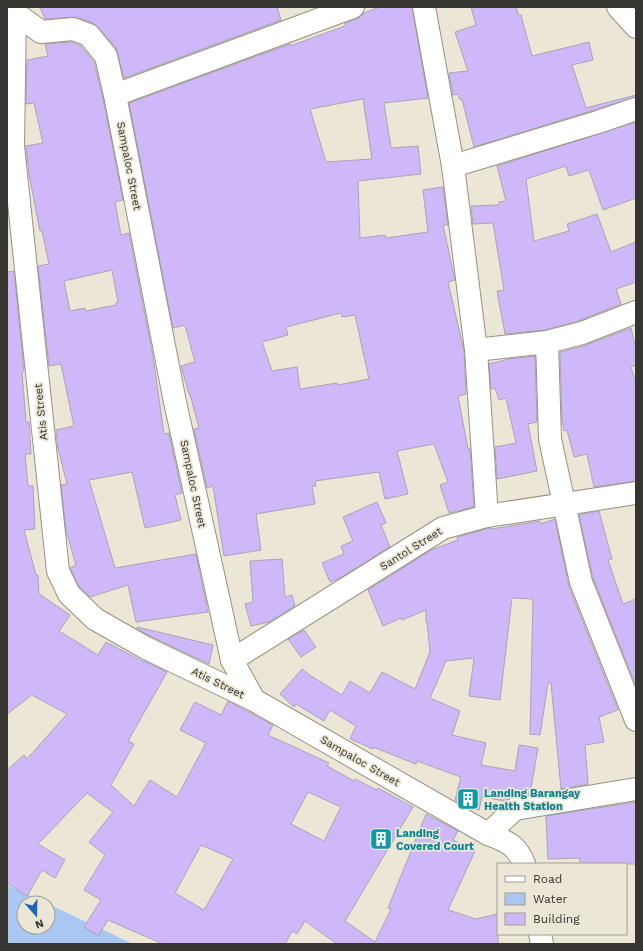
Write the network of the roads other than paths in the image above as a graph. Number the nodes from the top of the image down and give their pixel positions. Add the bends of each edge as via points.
1 (353, 7) edge
2 (424, 7) edge
3 (618, 7) edge
4 (15, 10) edge
5 (636, 27) edge
6 (115, 95) junction
7 (636, 108) edge
8 (453, 166) junction
9 (636, 312) edge
10 (547, 342) junction
11 (476, 350) junction
12 (636, 493) edge
13 (563, 504) junction
14 (487, 516) junction
15 (232, 660) junction
16 (254, 700) junction
17 (636, 720) edge
18 (636, 789) edge
19 (488, 834) junction
20 (524, 863) edge

1 - 6 street
2 - 8 street
3 - 5 street
4 - 6 street, Sampaloc Street via 42,32 73,29 89,35 106,56
4 - 16 street, Atis Street via 13,146 58,571 69,594 95,619 146,648
6 - 15 street, Sampaloc Street via 175,402
7 - 8 street
8 - 11 street
9 - 10 street via 582,333
10 - 11 street
10 - 13 street via 550,439
11 - 14 street
12 - 13 street, Santol Street
13 - 14 street, Santol Street
13 - 17 street via 581,582
14 - 15 street, Santol Street via 443,528
15 - 16 street, Sampaloc Street
16 - 19 street, Sampaloc Street
18 - 19 street via 515,809
19 - 20 street, Sampaloc Street via 512,845

